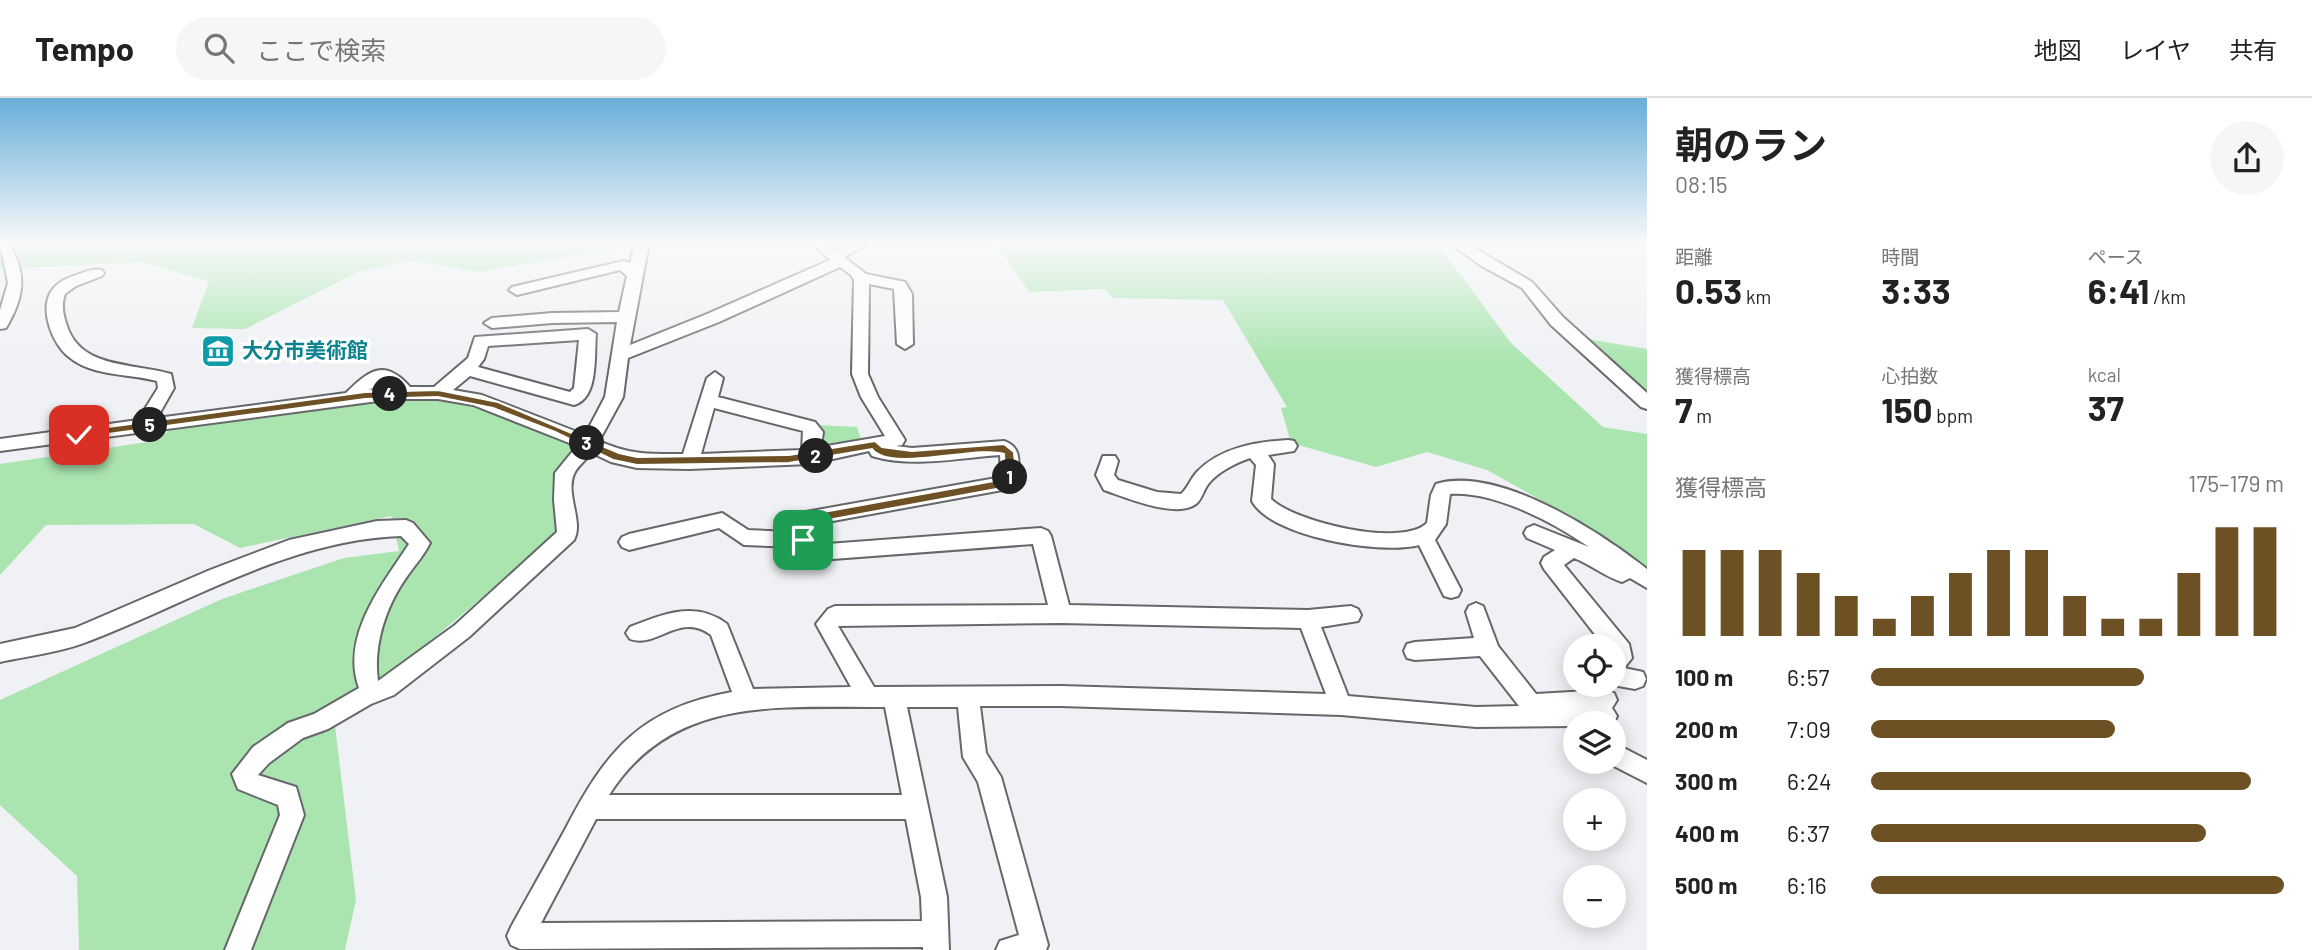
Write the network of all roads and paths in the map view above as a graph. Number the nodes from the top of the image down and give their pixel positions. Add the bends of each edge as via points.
1 (15, 283) edge
2 (72, 283) edge
3 (547, 283) edge
4 (633, 283) edge
5 (787, 283) edge
6 (862, 283) edge
7 (888, 283) edge
8 (1523, 283) edge
9 (517, 290) dead end
10 (626, 317) junction
11 (492, 323) dead end
12 (0, 324) edge
13 (905, 344) dead end
14 (620, 355) junction
15 (467, 370) junction
16 (715, 378) dead end
17 (438, 393) junction
18 (708, 401) junction
19 (1647, 403) edge
20 (149, 425) junction
21 (589, 444) junction
22 (0, 445) edge
23 (875, 445) junction
24 (1288, 446) dead end
25 (1253, 449) junction
26 (810, 457) junction
27 (0, 458) edge
28 (1108, 461) dead end
29 (690, 462) junction
30 (1534, 533) dead end
31 (1424, 537) junction
32 (803, 540) junction
33 (629, 542) dead end
34 (1573, 549) junction
35 (1647, 580) edge
36 (1451, 590) dead end
37 (1647, 592) edge
38 (1476, 612) dead end
39 (1061, 614) junction
40 (1351, 615) dead end
41 (1308, 619) junction
42 (637, 633) dead end
43 (1607, 634) edge
44 (1487, 646) junction
45 (1415, 651) dead end
46 (0, 653) edge
47 (371, 692) junction
48 (868, 697) junction
49 (894, 697) junction
50 (1586, 697) edge
51 (1593, 697) edge
52 (746, 699) junction
53 (968, 699) junction
54 (1531, 704) junction
55 (1341, 705) junction
56 (1502, 706) dead end
57 (1626, 761) edge
58 (1647, 772) edge
59 (590, 807) junction
60 (916, 807) junction
61 (936, 942) edge
62 (238, 950) edge
63 (1009, 950) edge

1 - 12 street
2 - 20 street via 61,287 53,303 59,332 76,353 104,369 166,378
3 - 9 street
4 - 10 street
5 - 14 street
6 - 23 street via 860,374 896,440
7 - 13 street via 900,285 904,294
8 - 19 street via 1557,321
10 - 11 street
10 - 14 street
14 - 21 street via 614,397
15 - 15 street via 574,399 582,390 588,334 481,341
15 - 17 street
16 - 18 street
17 - 20 street via 352,397
17 - 21 street via 495,404
18 - 26 street via 809,426 814,432
18 - 29 street
20 - 22 street
20 - 27 street via 143,435 128,440
21 - 29 street via 627,460
21 - 47 street via 565,474 567,535 462,631 386,688
23 - 26 street
23 - 32 street via 878,451 912,455 1004,448 1009,452 1010,477 1002,484 800,520
24 - 25 street
25 - 28 street via 1203,477 1193,495 1182,501 1111,485 1105,475
25 - 31 street via 1265,464 1261,501 1268,512 1363,540
26 - 29 street
30 - 34 street
31 - 35 street via 1437,525 1441,491 1461,487 1544,512 1601,543
31 - 36 street
32 - 33 street via 744,537 722,520
32 - 39 street via 806,553 1041,536
34 - 37 street via 1602,561
34 - 43 street via 1551,565
38 - 44 street
39 - 41 street
39 - 48 street via 835,615 826,624
40 - 41 street
41 - 55 street
42 - 52 street via 676,619 714,624
44 - 45 street
44 - 54 street
46 - 47 street via 78,636 289,548 377,529 406,528 420,543 382,603 367,640
47 - 62 street via 296,730 261,755 244,774 246,781 288,795 292,815
48 - 49 street
48 - 52 street
49 - 53 street
49 - 60 street
50 - 54 street
51 - 55 street via 1476,717
52 - 59 street via 690,712 648,734 608,775
53 - 55 street via 1061,696
53 - 63 street via 975,757 989,778 1035,945
54 - 56 street
57 - 58 street
59 - 60 street
59 - 61 street via 520,936
60 - 61 street via 934,897

